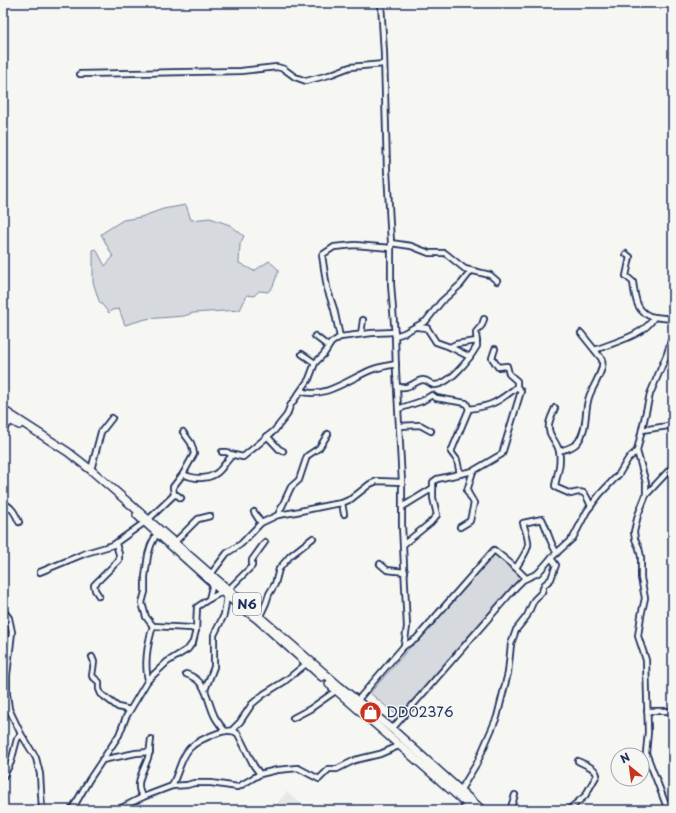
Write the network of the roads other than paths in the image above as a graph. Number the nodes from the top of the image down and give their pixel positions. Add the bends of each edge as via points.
1 (381, 3) edge
2 (384, 64) junction
3 (80, 74) dead end
4 (391, 243) junction
5 (391, 248) junction
6 (626, 254) dead end
7 (471, 271) junction
8 (497, 281) dead end
9 (654, 317) junction
10 (672, 317) edge
11 (484, 319) dead end
12 (362, 320) dead end
13 (417, 327) junction
14 (673, 329) edge
15 (581, 333) dead end
16 (361, 334) junction
17 (395, 334) junction
18 (673, 334) edge
19 (315, 336) dead end
20 (340, 337) junction
21 (477, 341) junction
22 (328, 346) junction
23 (450, 347) junction
24 (495, 349) dead end
25 (671, 349) edge
26 (595, 350) junction
27 (302, 354) dead end
28 (470, 357) junction
29 (315, 363) junction
30 (396, 364) junction
31 (397, 387) junction
32 (516, 387) junction
33 (301, 391) junction
34 (556, 408) dead end
35 (398, 409) junction
36 (469, 409) junction
37 (3, 410) edge
38 (3, 416) edge
39 (112, 418) dead end
40 (12, 420) junction
41 (673, 422) edge
42 (399, 426) junction
43 (3, 429) edge
44 (642, 430) junction
45 (431, 431) dead end
46 (182, 432) dead end
47 (328, 434) dead end
48 (267, 436) junction
49 (559, 450) junction
50 (283, 451) dead end
51 (637, 451) junction
52 (222, 452) dead end
53 (233, 455) junction
54 (673, 466) edge
55 (91, 470) junction
56 (473, 471) junction
57 (183, 474) junction
58 (460, 474) junction
59 (402, 482) junction
60 (433, 488) junction
61 (174, 495) junction
62 (646, 495) junction
63 (181, 498) dead end
64 (3, 503) edge
65 (342, 503) junction
66 (591, 506) junction
67 (402, 507) junction
68 (254, 512) dead end
69 (344, 514) dead end
70 (278, 515) junction
71 (210, 516) dead end
72 (147, 520) junction
73 (19, 522) dead end
74 (261, 523) junction
75 (460, 527) dead end
76 (157, 533) junction
77 (313, 538) dead end
78 (175, 542) junction
79 (265, 542) dead end
80 (116, 544) junction
81 (404, 544) junction
82 (557, 553) junction
83 (551, 558) junction
84 (380, 564) dead end
85 (516, 568) junction
86 (40, 572) dead end
87 (405, 572) junction
88 (211, 574) junction
89 (526, 578) junction
90 (213, 583) junction
91 (226, 592) junction
92 (99, 596) dead end
93 (209, 599) junction
94 (3, 610) edge
95 (260, 616) junction
96 (153, 626) junction
97 (196, 630) junction
98 (404, 646) junction
99 (92, 657) dead end
100 (306, 664) junction
101 (186, 674) dead end
102 (148, 680) junction
103 (205, 690) junction
104 (337, 690) junction
105 (355, 702) junction
106 (130, 710) junction
107 (647, 711) junction
108 (673, 711) edge
109 (293, 718) dead end
110 (392, 729) junction
111 (224, 731) junction
112 (231, 731) junction
113 (21, 734) junction
114 (151, 739) dead end
115 (401, 745) junction
116 (150, 752) junction
117 (102, 760) junction
118 (578, 761) dead end
119 (260, 774) junction
120 (3, 776) edge
121 (172, 786) junction
122 (460, 791) junction
123 (515, 795) dead end
124 (143, 796) junction
125 (673, 798) edge
126 (467, 805) edge
127 (42, 810) edge
128 (71, 810) edge
129 (117, 810) edge
130 (474, 810) edge
131 (482, 810) edge
132 (510, 810) edge
133 (568, 810) edge
134 (668, 810) edge

1 - 2 street
2 - 3 street via 350,67 306,81 277,67 228,71
2 - 4 street
4 - 5 street
4 - 7 street via 429,253 445,252
5 - 17 street
5 - 20 street via 350,245 334,247 322,255 327,288
6 - 9 street via 630,256 626,276 632,282 636,300 642,312
7 - 8 street via 490,275
7 - 13 street via 426,321
9 - 10 street
9 - 26 street via 645,328
10 - 14 street
11 - 21 street via 476,332
12 - 16 street
13 - 17 street
13 - 23 street via 427,328 436,342
15 - 26 street
16 - 17 street
16 - 20 street
17 - 30 street
18 - 25 street
19 - 22 street
20 - 22 street
21 - 23 street
21 - 28 street via 477,346
22 - 29 street
23 - 28 street
24 - 32 street via 492,358 498,367 507,366 509,374 517,382
25 - 44 street via 650,394
26 - 49 street via 603,364 588,398 583,433 571,447
27 - 29 street
28 - 31 street via 458,371 440,384 419,380 409,386
29 - 33 street
30 - 31 street
30 - 33 street via 380,367 325,391
31 - 35 street
32 - 36 street via 489,406
32 - 56 street via 521,392 503,452
33 - 48 street via 287,415
34 - 49 street via 548,426
35 - 36 street via 432,395 436,398 466,403
35 - 42 street
36 - 58 street via 451,452 457,460
37 - 55 highway, N6
38 - 40 highway, N6
39 - 55 street via 101,432
40 - 43 street
40 - 72 highway, N6 via 69,459
41 - 44 street via 668,426
42 - 45 street via 420,425
42 - 59 street
44 - 51 street
46 - 57 street via 191,443 194,452
47 - 70 street via 320,448 307,456 299,480 291,487
48 - 50 street
48 - 53 street via 246,456
49 - 66 street via 560,463 556,488 571,494 582,491
51 - 62 street via 645,475
51 - 66 street
52 - 53 street
53 - 57 street via 220,471 202,479
54 - 62 street
55 - 72 highway, N6
56 - 58 street
56 - 75 street via 468,491 474,503 470,521
57 - 61 street via 174,487
58 - 60 street via 435,480
59 - 65 street via 377,481
59 - 67 street
60 - 67 street
60 - 81 street via 436,517
61 - 63 street
61 - 72 street
62 - 107 street via 638,515 634,539 641,557 641,578 646,598 638,636 646,660
64 - 73 street via 14,511
65 - 69 street
65 - 70 street
66 - 82 street via 573,538
67 - 81 street
68 - 74 street
70 - 74 street
71 - 78 street via 198,519
72 - 76 highway, N6
72 - 78 highway, N6
72 - 80 street
74 - 88 street via 241,544 226,553
76 - 90 highway, N6
76 - 96 street via 149,550 142,603 146,617
77 - 95 street via 279,568 275,584
78 - 88 highway, N6
79 - 91 street via 252,560 252,566
80 - 86 street
80 - 92 street via 119,560 94,584
81 - 87 street
82 - 83 street
82 - 85 street via 542,519 524,523 528,548
83 - 89 street via 538,573
83 - 122 street via 556,565 551,579 544,585 516,630 497,717 477,763
84 - 87 street via 387,570
85 - 89 street
85 - 98 street via 494,550 416,639
87 - 98 street via 407,628
88 - 91 highway, N6
89 - 110 street
90 - 91 highway, N6
90 - 93 street
91 - 93 street
91 - 95 highway, N6
91 - 100 highway, N6
91 - 103 street via 224,615 214,635 214,667
93 - 97 street via 197,607
94 - 113 street via 9,618 12,632 7,675 8,703
95 - 105 highway, N6
96 - 97 street
96 - 102 street via 147,648
97 - 102 street via 188,649 167,662
98 - 105 street
99 - 106 street via 92,676 99,682 102,694 118,707
100 - 104 highway, N6
100 - 112 street via 252,704
101 - 103 street via 198,680
102 - 106 street
103 - 111 street via 213,713
104 - 105 highway, N6
104 - 109 street
105 - 110 highway, N6
105 - 115 highway, N6
106 - 117 street via 120,735
107 - 108 street
107 - 134 street via 646,753
110 - 122 highway, N6
111 - 112 street
111 - 121 street via 202,739 186,751
112 - 119 street via 238,734
113 - 120 street
113 - 127 street via 36,758 40,774
114 - 116 street
115 - 119 street via 355,760 337,769 329,769 319,779 298,768
115 - 126 highway, N6
116 - 117 street
116 - 124 street via 141,774 139,790
117 - 128 street
118 - 133 street via 591,767 597,775 585,796
119 - 121 street via 238,787 211,783
121 - 124 street
122 - 126 highway, N6
123 - 132 street
124 - 129 street
125 - 134 street
126 - 130 highway, N6
126 - 131 highway, N6

